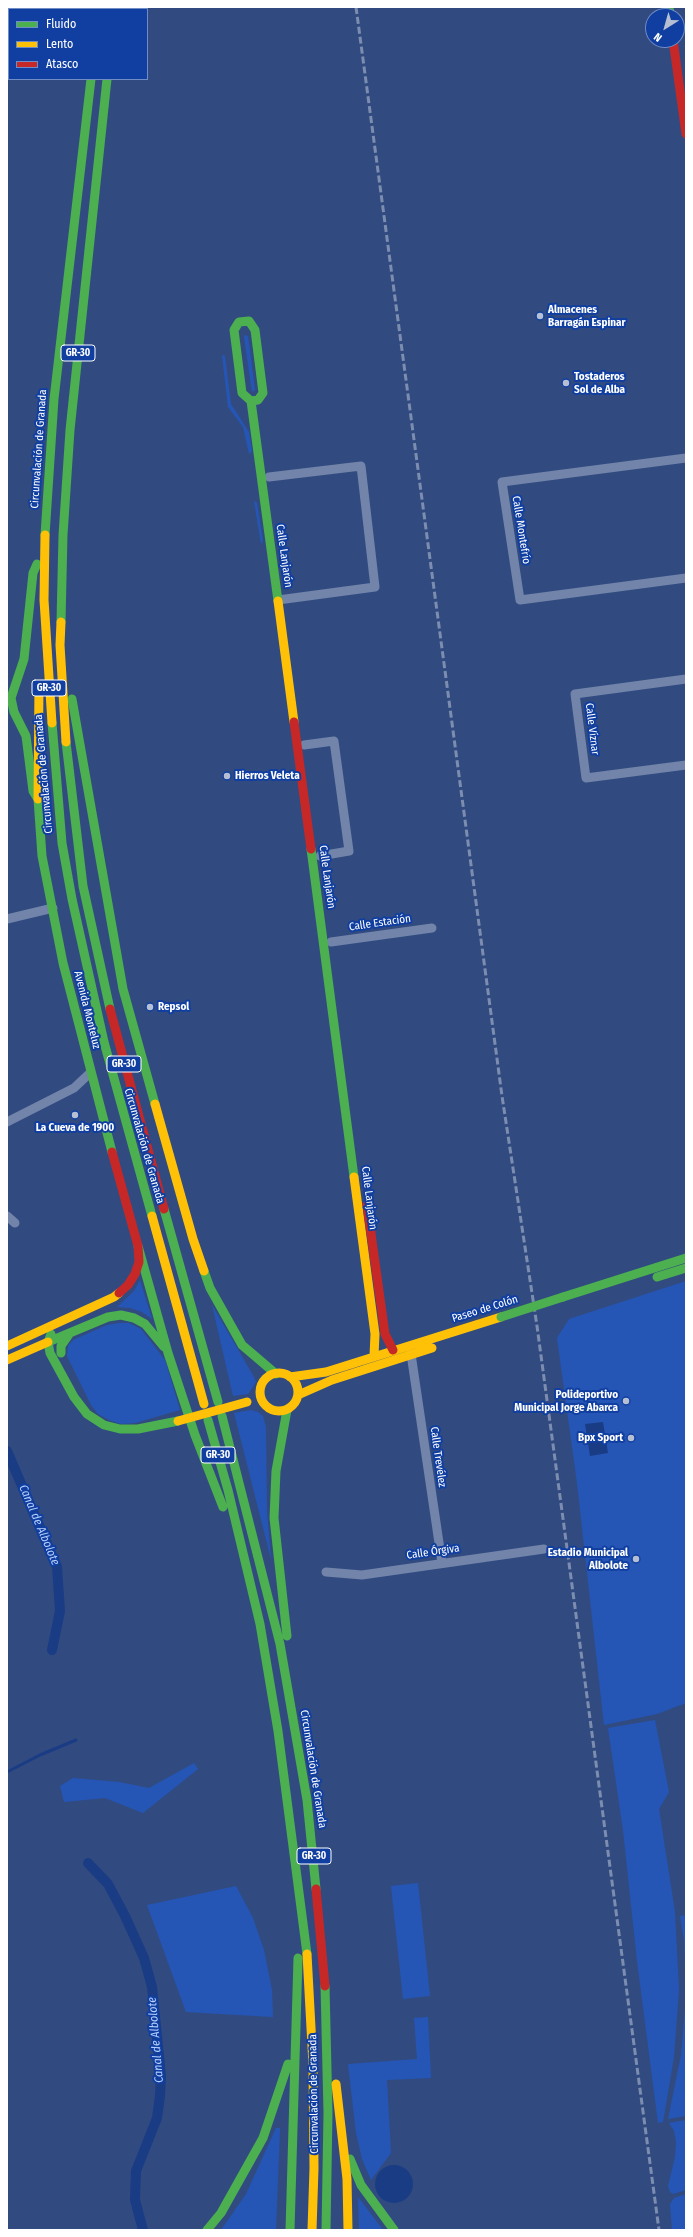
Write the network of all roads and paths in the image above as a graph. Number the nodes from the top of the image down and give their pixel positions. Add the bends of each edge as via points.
1 (675, 48) edge
2 (84, 80) edge
3 (91, 80) edge
4 (107, 80) edge
5 (682, 82) edge
6 (686, 134) edge
7 (83, 158) junction
8 (254, 401) junction
9 (686, 458) edge
10 (269, 477) junction
11 (44, 547) junction
12 (686, 578) edge
13 (44, 600) junction
14 (281, 600) junction
15 (60, 627) junction
16 (686, 679) edge
17 (9, 698) edge
18 (10, 712) edge
19 (304, 745) junction
20 (686, 764) edge
21 (38, 799) junction
22 (320, 856) junction
23 (53, 908) junction
24 (7, 919) edge
25 (432, 928) dead end
26 (331, 942) junction
27 (90, 1073) junction
28 (7, 1122) edge
29 (7, 1216) edge
30 (15, 1223) dead end
31 (138, 1246) junction
32 (686, 1258) edge
33 (686, 1268) edge
34 (564, 1301) junction
35 (503, 1321) junction
36 (60, 1324) junction
37 (70, 1333) junction
38 (32, 1336) junction
39 (48, 1342) junction
40 (7, 1346) edge
41 (393, 1350) junction
42 (60, 1353) junction
43 (168, 1353) junction
44 (411, 1354) junction
45 (374, 1356) junction
46 (7, 1360) edge
47 (276, 1374) junction
48 (290, 1377) junction
49 (66, 1378) junction
50 (298, 1395) junction
51 (261, 1397) junction
52 (218, 1402) dead end
53 (204, 1404) dead end
54 (286, 1410) junction
55 (222, 1416) dead end
56 (208, 1420) dead end
57 (544, 1549) dead end
58 (442, 1563) junction
59 (326, 1572) dead end
60 (260, 1624) junction
61 (288, 1693) junction
62 (303, 1919) junction
63 (326, 2020) junction
64 (294, 2046) junction
65 (342, 2130) junction
66 (207, 2230) edge
67 (290, 2230) edge
68 (312, 2230) edge
69 (326, 2230) edge
70 (348, 2230) edge
71 (394, 2230) edge

1 - 5 main road
2 - 7 main road via 79,133
3 - 7 main road, Circunvalación de Granada / GR-30
4 - 15 main road, Circunvalación de Granada / GR-30 via 70,430
5 - 6 main road
7 - 11 main road, Circunvalación de Granada / GR-30 via 54,400
8 - 8 main road, Calle Lanjarón via 264,393 255,330 249,321 239,322 234,330 242,393
8 - 10 main road, Calle Lanjarón
8 - 14 main road, Calle Lanjarón
9 - 12 street, Calle Montefrío via 502,482 520,600
10 - 14 main road, Calle Lanjarón
10 - 14 street, Calle Lanjarón via 361,466 375,587
11 - 13 main road, Circunvalación de Granada / GR-30
11 - 17 main road via 34,573 24,659
13 - 21 main road via 38,618
13 - 53 main road, Circunvalación de Granada / GR-30 via 55,776 62,843 72,899 123,1117
14 - 19 main road, Calle Lanjarón
14 - 45 main road, Calle Lanjarón via 375,1334
15 - 47 main road via 67,645 74,717 123,988 182,1204 210,1288 225,1317 242,1345
15 - 52 main road, Circunvalación de Granada / GR-30 via 68,771 83,886 95,946 116,1038
16 - 20 street, Calle Víznar via 575,694 586,778
17 - 18 main road, Avenida Monteluz
18 - 21 main road, Avenida Monteluz via 26,736 33,791
19 - 22 main road, Calle Lanjarón
19 - 22 street, Calle Lanjarón via 334,741 349,851
21 - 23 main road, Avenida Monteluz via 42,856
22 - 26 main road, Calle Lanjarón
23 - 24 street
23 - 27 main road, Avenida Monteluz via 63,963
25 - 26 street, Calle Estación
26 - 41 main road, Calle Lanjarón via 385,1334
27 - 28 street via 74,1088
27 - 31 main road, Avenida Monteluz
29 - 30 street
31 - 36 main road, Avenida Monteluz via 139,1262 128,1285 114,1297
31 - 43 main road
32 - 34 main road, Paseo de Colón
33 - 34 main road, Paseo de Colón
34 - 35 main road, Paseo de Colón, bridge
35 - 41 main road, Paseo de Colón
35 - 44 main road, Paseo de Colón
36 - 38 main road, Avenida Monteluz via 53,1324
36 - 39 main road via 51,1333
37 - 39 main road
37 - 42 main road
37 - 43 main road via 108,1317 121,1315 144,1324 159,1338
38 - 39 main road
38 - 40 main road, Avenida Monteluz
39 - 42 main road via 54,1344
39 - 46 main road
39 - 49 main road via 50,1353
41 - 45 main road, Paseo de Colón
42 - 49 main road
43 - 60 main road via 229,1524 249,1605
44 - 50 main road, Paseo de Colón via 332,1380
44 - 58 street, Calle Trevélez
45 - 48 main road, Paseo de Colón via 326,1372
47 - 48 main road
47 - 51 main road via 265,1379 260,1391
48 - 50 main road via 296,1385
49 - 51 main road, bridge via 74,1397 87,1414 104,1425 120,1429 138,1429 178,1421
50 - 54 main road via 292,1406
51 - 54 main road via 268,1408 280,1412
54 - 61 main road via 288,1416 276,1470 274,1518 291,1672
55 - 61 main road, Circunvalación de Granada / GR-30 via 266,1584
56 - 60 main road, Circunvalación de Granada / GR-30 via 228,1490
57 - 58 street, Calle Órgiva
58 - 59 street, Calle Órgiva via 362,1575
60 - 62 main road, Circunvalación de Granada / GR-30 via 278,1731
61 - 63 main road, Circunvalación de Granada / GR-30 via 307,1800 317,1883 325,1969
62 - 64 main road via 298,1937
62 - 68 main road, Circunvalación de Granada / GR-30 via 313,2065
63 - 65 main road via 333,2038
63 - 69 main road, Circunvalación de Granada / GR-30
64 - 66 main road via 263,2138 221,2213
64 - 67 main road
65 - 70 main road via 347,2179
65 - 71 main road via 361,2185

